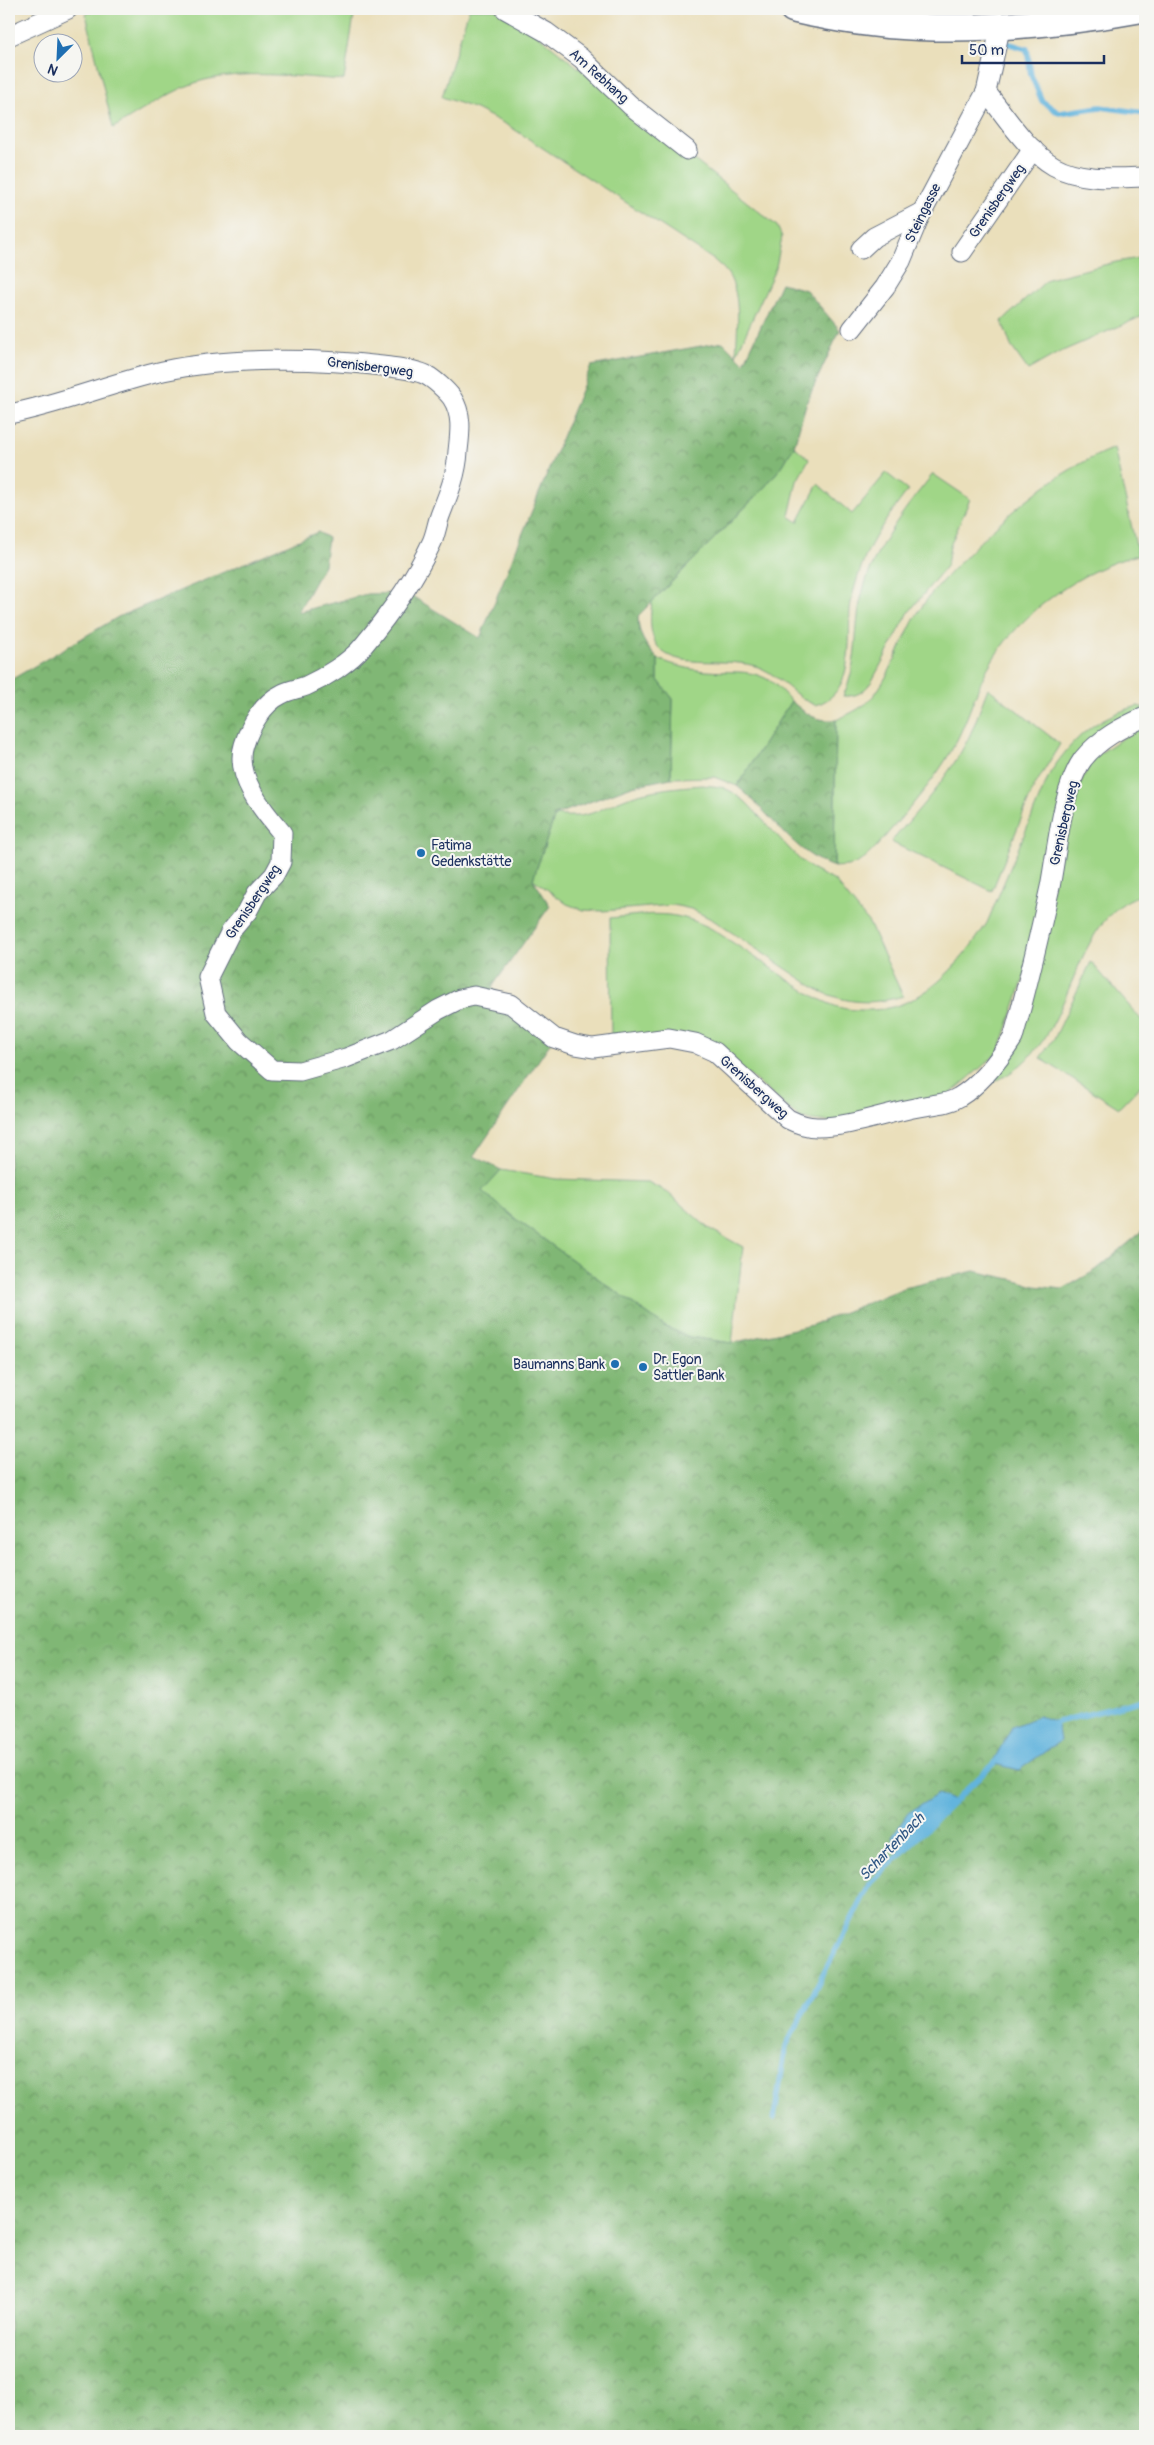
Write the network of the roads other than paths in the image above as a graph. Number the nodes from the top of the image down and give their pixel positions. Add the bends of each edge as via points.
1 (68, 9) edge
2 (505, 9) edge
3 (793, 9) edge
4 (1142, 9) edge
5 (1043, 16) edge
6 (1001, 25) junction
7 (9, 36) edge
8 (986, 92) junction
9 (1033, 149) junction
10 (688, 150) dead end
11 (1145, 177) edge
12 (922, 212) junction
13 (861, 249) dead end
14 (962, 252) dead end
15 (852, 329) dead end
16 (9, 414) edge
17 (1145, 717) edge

1 - 7 street
2 - 10 street, Am Rebhang via 581,58 630,104
3 - 6 street via 862,23 930,27
4 - 5 street
5 - 6 street
6 - 8 street
8 - 9 street, Grenisbergweg
8 - 12 street, Steingasse
9 - 11 street, Grenisbergweg via 1054,166 1075,173 1107,179
9 - 14 street, Grenisbergweg
12 - 13 street via 874,237
12 - 15 street, Steingasse via 901,261
16 - 17 street, Grenisbergweg via 60,403 164,371 225,363 298,360 360,363 426,375 452,398 457,408 461,421 453,482 432,541 406,586 361,649 307,686 282,694 263,710 243,748 251,791 260,808 282,833 281,862 231,932 208,977 216,1013 239,1041 272,1070 300,1071 346,1058 392,1040 438,1010 474,996 510,1004 554,1038 575,1045 593,1048 669,1038 695,1043 715,1052 788,1119 802,1126 843,1124 957,1098 971,1089 1001,1058 1013,1038 1072,780 1083,760 1098,744

